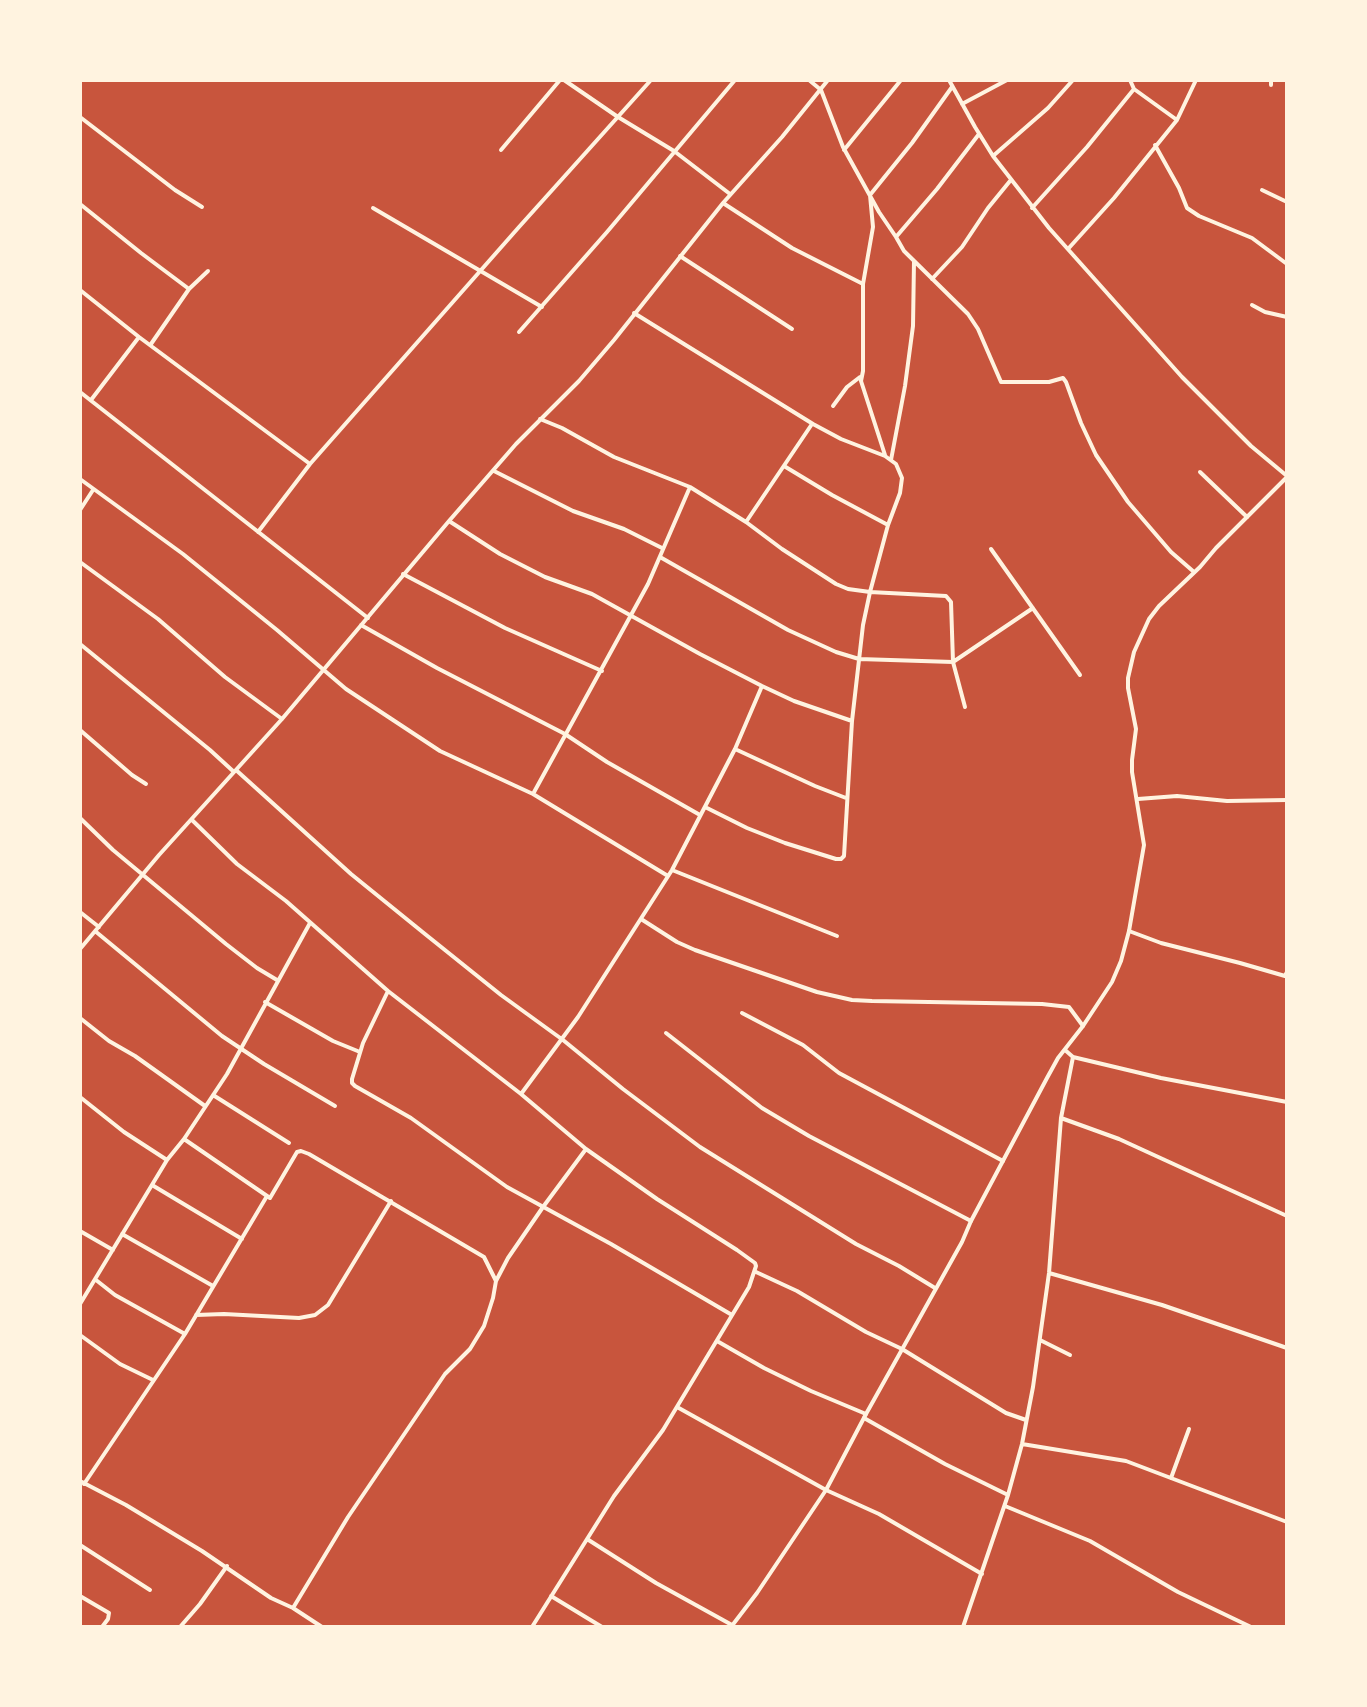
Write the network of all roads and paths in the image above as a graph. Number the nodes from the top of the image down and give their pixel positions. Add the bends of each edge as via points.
1 (562, 80) edge
2 (651, 80) edge
3 (735, 80) edge
4 (809, 80) edge
5 (828, 80) edge
6 (901, 80) edge
7 (949, 80) edge
8 (1007, 80) edge
9 (1073, 80) edge
10 (1130, 80) edge
11 (1196, 80) edge
12 (952, 87) junction
13 (1134, 89) junction
14 (821, 90) junction
15 (962, 104) junction
16 (80, 117) edge
17 (618, 117) junction
18 (1177, 120) junction
19 (979, 134) junction
20 (1155, 145) junction
21 (501, 150) dead end
22 (844, 150) junction
23 (674, 151) junction
24 (993, 156) junction
25 (1011, 180) junction
26 (1262, 190) dead end
27 (731, 194) junction
28 (870, 195) junction
29 (1287, 202) edge
30 (723, 203) junction
31 (80, 204) edge
32 (202, 207) dead end
33 (373, 208) dead end
34 (1032, 208) junction
35 (896, 237) junction
36 (1068, 249) junction
37 (680, 256) junction
38 (914, 261) junction
39 (1287, 264) edge
40 (208, 271) dead end
41 (481, 271) junction
42 (932, 279) junction
43 (863, 284) junction
44 (189, 289) junction
45 (80, 290) edge
46 (1252, 305) dead end
47 (542, 307) junction
48 (634, 313) junction
49 (1287, 317) edge
50 (792, 329) dead end
51 (519, 332) dead end
52 (139, 337) junction
53 (151, 344) junction
54 (862, 375) junction
55 (80, 392) edge
56 (91, 400) junction
57 (833, 406) dead end
58 (540, 419) junction
59 (813, 424) junction
60 (885, 456) junction
61 (891, 460) junction
62 (310, 464) junction
63 (784, 466) junction
64 (494, 471) junction
65 (1200, 472) dead end
66 (1287, 477) edge
67 (80, 479) edge
68 (690, 487) junction
69 (93, 490) junction
70 (80, 510) edge
71 (1247, 517) junction
72 (449, 521) junction
73 (746, 522) junction
74 (888, 525) junction
75 (258, 532) junction
76 (663, 549) junction
77 (991, 549) dead end
78 (660, 557) junction
79 (80, 562) edge
80 (1194, 572) junction
81 (403, 574) junction
82 (870, 592) junction
83 (1033, 608) junction
84 (632, 616) junction
85 (368, 618) junction
86 (361, 625) junction
87 (80, 644) edge
88 (859, 659) junction
89 (953, 662) junction
90 (324, 669) junction
91 (602, 671) junction
92 (1080, 675) dead end
93 (762, 686) junction
94 (965, 707) dead end
95 (282, 719) junction
96 (852, 721) junction
97 (80, 730) edge
98 (565, 734) junction
99 (735, 749) junction
100 (235, 771) junction
101 (146, 784) dead end
102 (533, 794) junction
103 (847, 798) junction
104 (1138, 799) junction
105 (1287, 800) edge
106 (705, 807) junction
107 (700, 815) junction
108 (80, 818) edge
109 (191, 819) junction
110 (672, 870) junction
111 (143, 874) junction
112 (668, 876) junction
113 (80, 912) edge
114 (641, 919) junction
115 (310, 923) junction
116 (97, 929) junction
117 (1129, 931) junction
118 (837, 936) dead end
119 (80, 949) edge
120 (1286, 975) edge
121 (277, 980) junction
122 (388, 991) junction
123 (265, 1002) junction
124 (742, 1013) dead end
125 (80, 1018) edge
126 (1083, 1026) junction
127 (666, 1033) dead end
128 (563, 1040) junction
129 (241, 1049) junction
130 (1065, 1050) junction
131 (360, 1052) junction
132 (1073, 1057) junction
133 (521, 1094) junction
134 (213, 1095) junction
135 (80, 1097) edge
136 (1287, 1102) edge
137 (206, 1106) junction
138 (335, 1106) dead end
139 (1061, 1118) junction
140 (184, 1139) junction
141 (289, 1143) dead end
142 (586, 1149) junction
143 (167, 1160) junction
144 (1003, 1161) junction
145 (152, 1185) junction
146 (267, 1196) junction
147 (391, 1201) junction
148 (543, 1207) junction
149 (1287, 1216) edge
150 (971, 1221) junction
151 (80, 1231) edge
152 (122, 1234) junction
153 (242, 1239) junction
154 (113, 1250) junction
155 (755, 1272) junction
156 (1049, 1273) junction
157 (96, 1280) junction
158 (496, 1281) junction
159 (213, 1286) junction
160 (935, 1288) junction
161 (80, 1304) edge
162 (196, 1315) junction
163 (732, 1315) junction
164 (185, 1334) junction
165 (80, 1335) edge
166 (1040, 1340) junction
167 (717, 1341) junction
168 (1287, 1348) edge
169 (902, 1349) junction
170 (1070, 1355) dead end
171 (154, 1380) junction
172 (677, 1407) junction
173 (865, 1416) junction
174 (1026, 1420) junction
175 (1189, 1429) dead end
176 (1022, 1444) junction
177 (1171, 1478) junction
178 (82, 1483) edge
179 (826, 1490) junction
180 (1008, 1495) junction
181 (1005, 1506) junction
182 (1287, 1522) edge
183 (587, 1539) junction
184 (80, 1545) edge
185 (227, 1566) junction
186 (982, 1574) junction
187 (150, 1590) dead end
188 (80, 1596) edge
189 (551, 1596) junction
190 (293, 1608) junction
191 (731, 1626) edge
192 (102, 1627) edge
193 (181, 1627) edge
194 (322, 1627) edge
195 (532, 1627) edge
196 (602, 1627) edge
197 (963, 1627) edge
198 (1251, 1627) edge

1 - 17 street
1 - 21 street
2 - 17 street
3 - 23 street
4 - 14 street
5 - 14 street
6 - 22 street
7 - 12 street
8 - 15 street
9 - 24 street
10 - 13 street
11 - 18 street
12 - 15 street
12 - 28 street
13 - 18 street
13 - 34 street
14 - 22 street
14 - 27 street
15 - 19 street
16 - 32 street
17 - 23 street
17 - 41 street
18 - 20 street
19 - 24 street
19 - 35 street
20 - 36 street
20 - 39 street via 1187,208 1252,238
22 - 28 street
23 - 27 street
23 - 47 street
24 - 25 street
25 - 34 street
25 - 42 street
26 - 29 street
27 - 30 street
28 - 35 street
28 - 43 street via 873,227
30 - 37 street
30 - 43 street via 792,248
31 - 44 street
33 - 41 street
34 - 36 street
35 - 38 street
36 - 66 street via 1182,377
37 - 48 street
37 - 50 street
38 - 42 street
38 - 61 street via 913,326
40 - 44 street
41 - 47 street
41 - 62 street
42 - 80 street via 968,314 1001,382 1063,378 1096,455 1128,502
43 - 54 street
44 - 53 street
45 - 52 street
46 - 49 street
47 - 51 street
48 - 58 street
48 - 59 street
52 - 53 street
52 - 56 street
53 - 62 street
54 - 57 street
54 - 60 street
55 - 56 street
56 - 75 street
58 - 64 street
58 - 68 street via 614,457
59 - 60 street
59 - 63 street
60 - 61 street
61 - 74 street via 902,478
62 - 75 street
63 - 73 street
63 - 74 street
64 - 72 street
64 - 76 street
65 - 71 street
66 - 71 street
67 - 69 street
68 - 73 street
68 - 76 street
69 - 70 street
69 - 90 street via 183,554
71 - 80 street
72 - 81 street
72 - 84 street via 500,554
73 - 82 street via 836,584
74 - 82 street
75 - 85 street
76 - 78 street
77 - 83 street
78 - 84 street
78 - 88 street via 788,630
79 - 95 street
80 - 104 street via 1149,619 1134,652 1128,688 1136,729 1132,760
81 - 85 street
81 - 91 street
82 - 88 street
82 - 89 street via 946,596 951,602
83 - 89 street
83 - 92 street
84 - 91 street
84 - 93 street
85 - 86 street
86 - 90 street
86 - 98 street
87 - 100 street
88 - 89 street
88 - 96 street
89 - 94 street
90 - 95 street
90 - 102 street via 440,751
91 - 98 street
93 - 96 street
93 - 99 street
95 - 100 street
96 - 103 street
97 - 101 street
98 - 102 street
98 - 107 street
99 - 103 street
99 - 106 street
100 - 109 street
100 - 128 street via 351,874
102 - 112 street
103 - 106 street via 844,856 836,859 747,828
104 - 105 street
104 - 117 street via 1144,845
106 - 107 street
107 - 110 street
108 - 111 street
109 - 111 street
109 - 115 street
110 - 112 street
110 - 118 street
111 - 116 street
111 - 121 street
112 - 114 street
113 - 116 street
114 - 126 street via 695,950 817,992 852,1000 1069,1007
114 - 128 street
115 - 121 street
115 - 122 street
116 - 119 street
116 - 129 street
117 - 120 street
117 - 126 street via 1112,982
121 - 123 street
122 - 131 street
122 - 133 street
123 - 129 street
123 - 131 street
124 - 144 street via 803,1045 839,1073
125 - 137 street
126 - 130 street
127 - 150 street via 762,1108
128 - 133 street
128 - 160 street via 700,1147
129 - 134 street
129 - 138 street
130 - 132 street
130 - 144 street
131 - 148 street via 355,1086
132 - 136 street
132 - 139 street
133 - 142 street
134 - 137 street
134 - 141 street
135 - 143 street
137 - 140 street
139 - 149 street
139 - 156 street
140 - 143 street
140 - 146 street
142 - 148 street
142 - 155 street via 755,1263
143 - 145 street
144 - 150 street
145 - 152 street
145 - 153 street
146 - 147 street via 301,1151
146 - 153 street
147 - 158 street via 484,1257
147 - 162 street via 328,1305 315,1315
148 - 158 street
148 - 163 street
150 - 160 street
151 - 154 street
152 - 154 street
152 - 159 street
153 - 159 street
154 - 157 street
155 - 163 street
155 - 169 street
156 - 166 street
156 - 168 street
157 - 161 street
157 - 164 street
158 - 190 street via 484,1326 470,1349 440,1381
159 - 162 street
160 - 169 street
162 - 164 street
163 - 167 street
164 - 171 street
165 - 171 street
166 - 170 street
166 - 174 street
167 - 172 street
167 - 173 street
169 - 173 street
169 - 174 street
171 - 178 street
172 - 179 street
172 - 183 street
173 - 179 street
173 - 180 street
174 - 176 street
175 - 177 street
176 - 177 street via 1126,1461
176 - 180 street
177 - 182 street
178 - 185 street
179 - 186 street
179 - 191 street
180 - 181 street
181 - 186 street
181 - 198 street via 1090,1541
183 - 189 street
183 - 191 street
184 - 187 street
185 - 190 street
185 - 193 street
186 - 197 street
188 - 192 street via 109,1613
189 - 195 street
189 - 196 street
190 - 194 street

